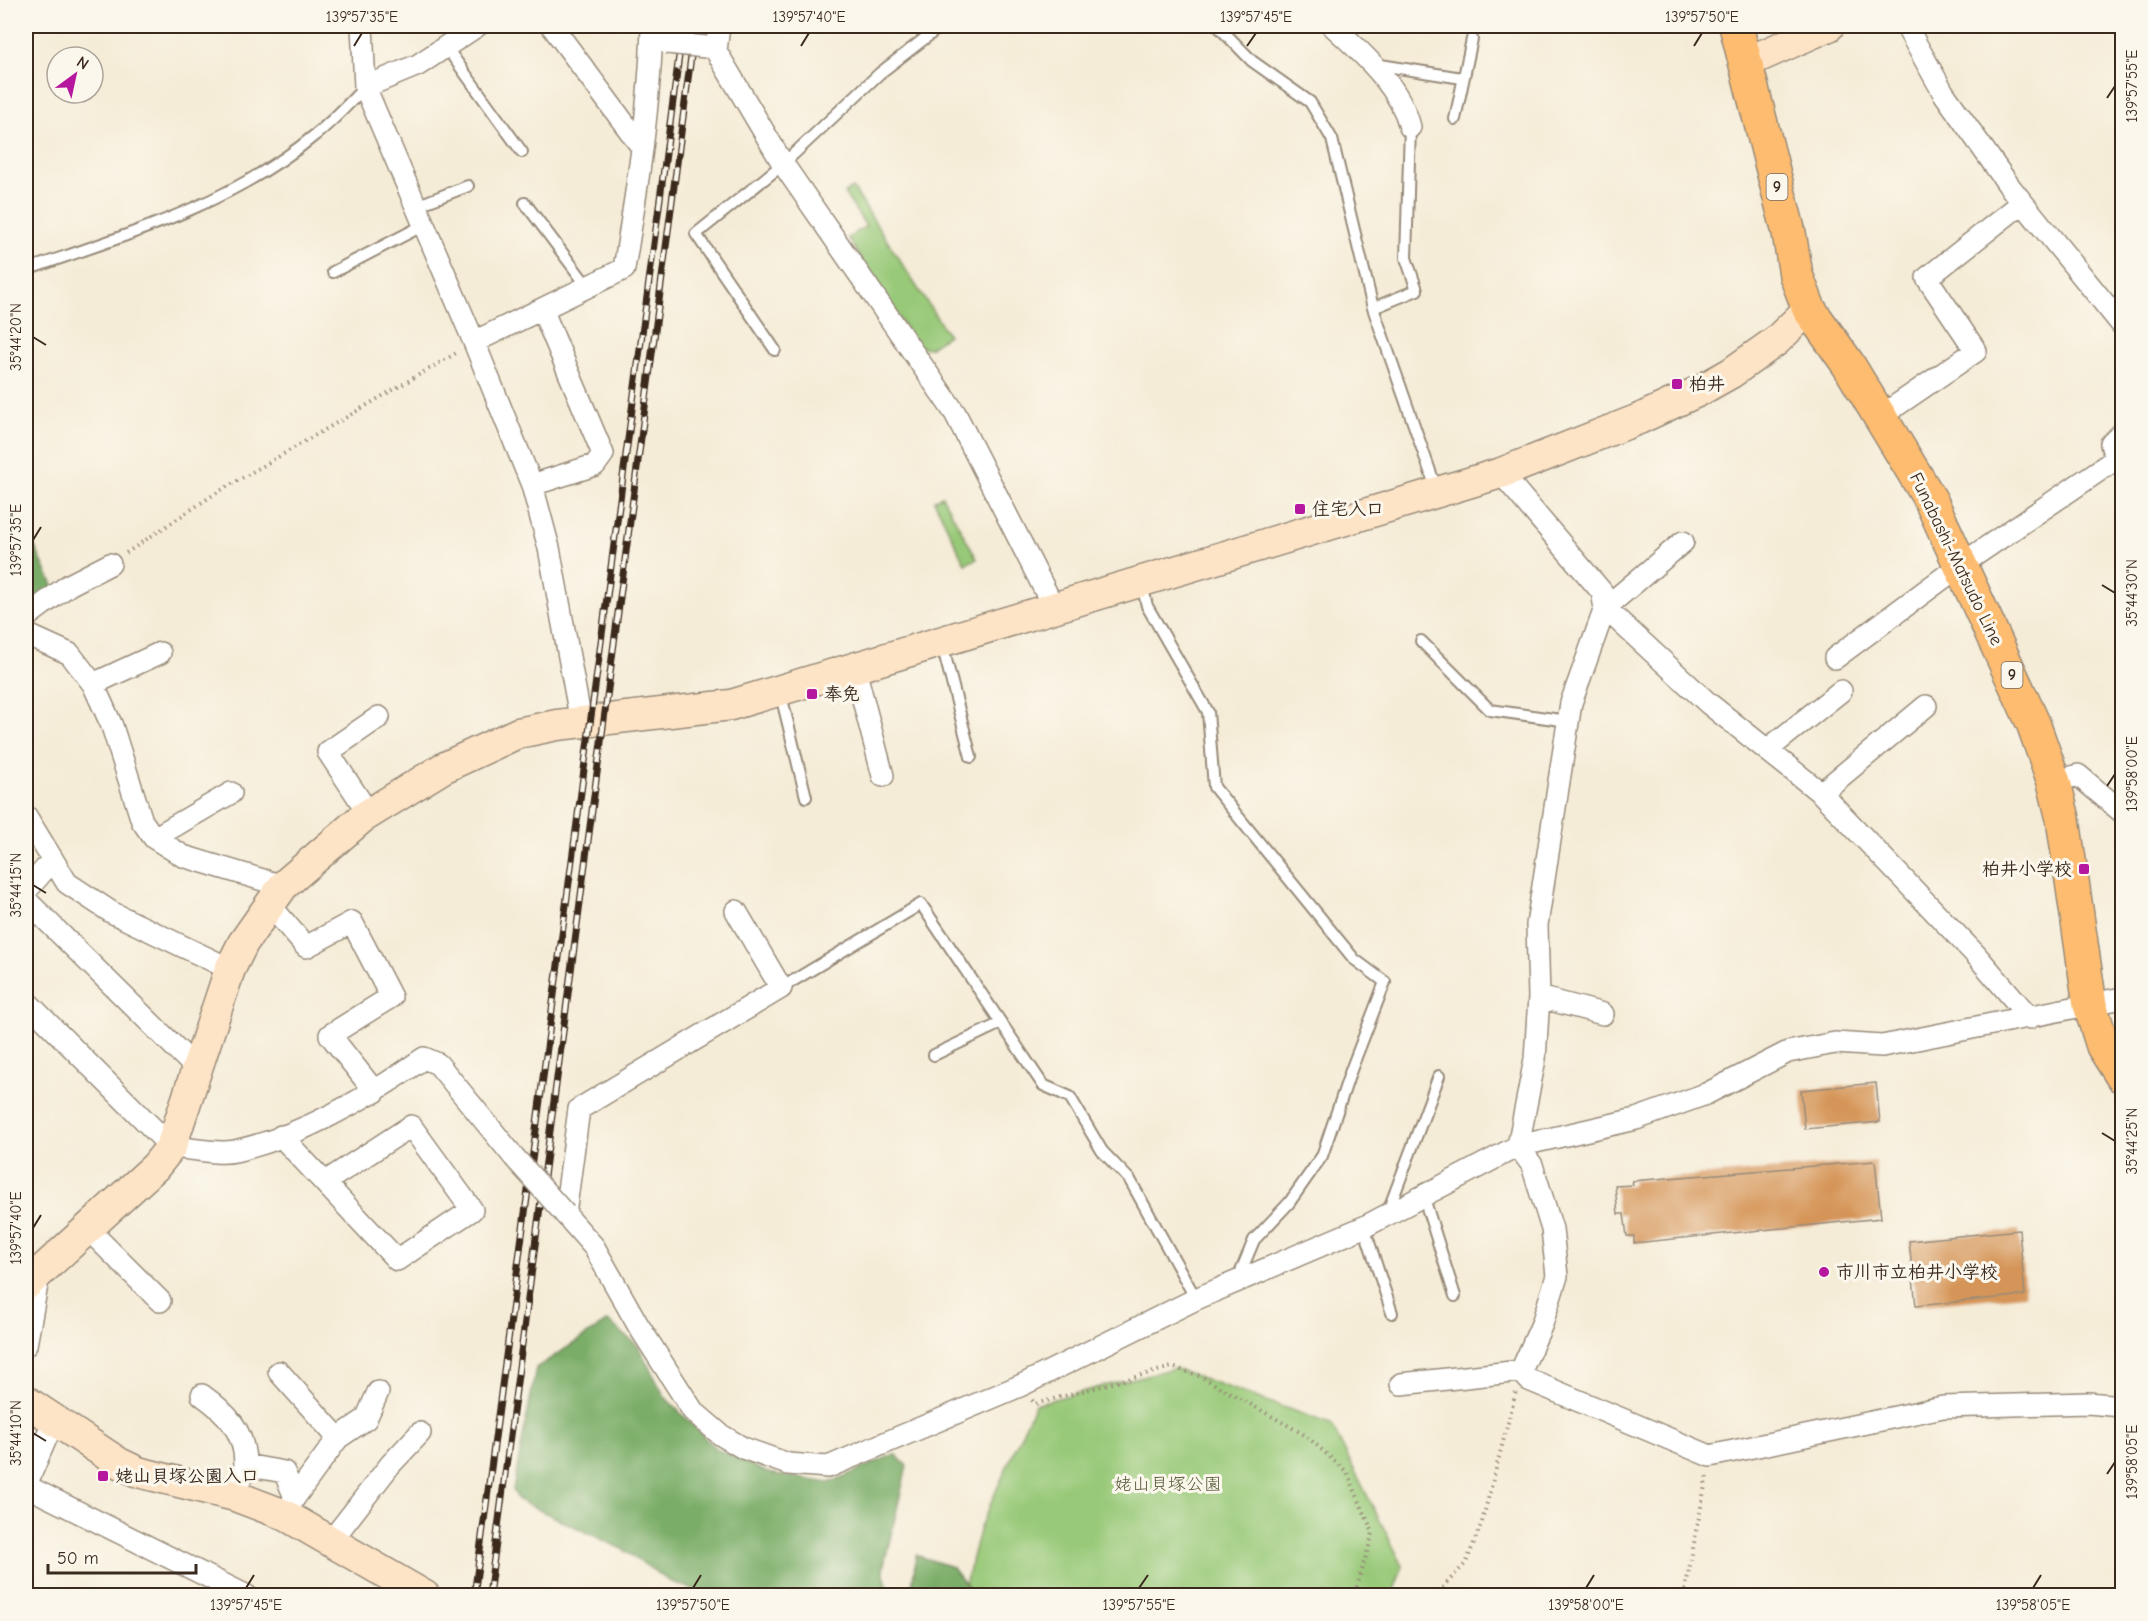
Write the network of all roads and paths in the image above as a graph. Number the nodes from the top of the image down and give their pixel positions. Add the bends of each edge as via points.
1 (362, 26) edge
2 (477, 26) edge
3 (552, 26) edge
4 (719, 26) edge
5 (941, 26) edge
6 (1218, 26) edge
7 (1333, 26) edge
8 (1736, 26) edge
9 (1829, 26) edge
10 (1906, 26) edge
11 (657, 37) edge
12 (1472, 39) dead end
13 (446, 47) junction
14 (711, 49) junction
15 (1745, 63) junction
16 (1374, 64) junction
17 (1462, 78) junction
18 (365, 87) junction
19 (1455, 119) dead end
20 (1410, 127) joint
21 (641, 146) junction
22 (522, 152) dead end
23 (783, 164) junction
24 (468, 186) dead end
25 (525, 203) dead end
26 (2022, 203) junction
27 (420, 215) junction
28 (26, 270) edge
29 (333, 272) dead end
30 (588, 287) junction
31 (1373, 308) junction
32 (542, 309) junction
33 (1809, 309) junction
34 (2122, 325) edge
35 (474, 342) junction
36 (775, 350) dead end
37 (1881, 416) junction
38 (2122, 433) edge
39 (1501, 472) junction
40 (532, 485) junction
41 (1437, 492) junction
42 (1683, 542) dead end
43 (110, 564) joint
44 (1962, 564) junction
45 (1141, 581) junction
46 (1054, 608) junction
47 (1605, 608) junction
48 (26, 617) edge
49 (26, 634) edge
50 (941, 641) junction
51 (1421, 641) dead end
52 (160, 653) dead end
53 (1835, 658) dead end
54 (855, 669) junction
55 (93, 684) junction
56 (780, 691) junction
57 (1841, 691) dead end
58 (1926, 706) dead end
59 (380, 717) dead end
60 (1568, 721) junction
61 (581, 722) junction
62 (1767, 750) junction
63 (971, 757) dead end
64 (884, 776) dead end
65 (2054, 782) junction
66 (231, 793) dead end
67 (1821, 794) junction
68 (806, 797) dead end
69 (2122, 812) edge
70 (369, 814) junction
71 (26, 816) edge
72 (154, 838) junction
73 (52, 861) junction
74 (26, 891) edge
75 (276, 895) junction
76 (26, 900) edge
77 (735, 911) dead end
78 (230, 969) junction
79 (781, 988) junction
80 (1539, 997) junction
81 (2122, 998) edge
82 (26, 1001) edge
83 (2090, 1005) junction
84 (1603, 1014) dead end
85 (2030, 1018) junction
86 (1001, 1023) junction
87 (934, 1055) dead end
88 (198, 1070) junction
89 (1439, 1076) dead end
90 (2122, 1076) edge
91 (375, 1092) junction
92 (281, 1136) junction
93 (1518, 1146) junction
94 (171, 1147) junction
95 (325, 1182) junction
96 (1423, 1196) junction
97 (565, 1214) junction
98 (1387, 1214) junction
99 (1364, 1227) junction
100 (88, 1229) junction
101 (32, 1279) edge
102 (1237, 1281) junction
103 (1455, 1296) dead end
104 (1196, 1299) junction
105 (160, 1301) dead end
106 (1392, 1313) dead end
107 (26, 1345) edge
108 (1521, 1371) junction
109 (279, 1372) dead end
110 (1401, 1384) dead end
111 (1022, 1385) junction
112 (378, 1392) dead end
113 (202, 1395) dead end
114 (26, 1401) edge
115 (2122, 1406) edge
116 (54, 1420) junction
117 (420, 1433) dead end
118 (338, 1438) junction
119 (1710, 1456) junction
120 (245, 1465) junction
121 (26, 1485) edge
122 (235, 1497) junction
123 (290, 1506) junction
124 (332, 1541) junction
125 (412, 1592) edge
126 (247, 1596) edge
127 (1354, 1596) edge
128 (1434, 1596) edge
129 (1684, 1596) edge

1 - 18 street
2 - 13 street
3 - 21 street
4 - 14 street
5 - 23 lane via 880,73
6 - 31 lane via 1252,61 1310,102 1332,139
7 - 16 street
8 - 15 main road, Funabashi-Matsudo Line / 9
9 - 15 street
10 - 26 street via 1943,92
11 - 14 street, bridge
11 - 21 street
12 - 17 lane
13 - 18 street via 418,65
13 - 22 lane
14 - 23 street
15 - 33 main road, Funabashi-Matsudo Line / 9 via 1789,233 1796,275
16 - 17 lane
16 - 20 street via 1406,110
17 - 19 lane
18 - 27 street
18 - 28 lane via 315,135 264,172 170,220
20 - 31 lane via 1406,258 1417,290
21 - 30 street via 624,269
23 - 36 lane via 696,234
23 - 46 street via 955,413
24 - 27 lane
25 - 30 lane
26 - 34 street
26 - 37 street via 1927,278 1976,351
27 - 29 lane
27 - 35 street
30 - 32 street
31 - 41 lane
32 - 35 street
32 - 40 street via 603,454 595,465
33 - 37 main road, Funabashi-Matsudo Line / 9
33 - 39 street via 1776,342 1699,391 1640,419
35 - 40 street
35 - 43 path via 213,495
37 - 44 main road, Funabashi-Matsudo Line / 9 via 1931,501
38 - 44 street via 2111,444 2116,459
39 - 41 street
39 - 47 street via 1602,592
40 - 61 street via 549,548
41 - 45 street
42 - 47 street
43 - 48 street via 69,585
44 - 53 street
44 - 65 main road, Funabashi-Matsudo Line / 9 via 2033,723
45 - 46 street
45 - 102 lane via 1147,606 1208,712 1214,786 1354,959 1385,982 1322,1156 1289,1203 1254,1240
46 - 50 street
47 - 60 street
47 - 62 street via 1708,703
49 - 55 street via 70,654
50 - 54 street
50 - 63 lane
51 - 60 lane via 1490,710
52 - 55 street
54 - 56 street
54 - 64 street
55 - 72 street via 112,726 142,821
56 - 61 street via 731,705
56 - 68 lane
57 - 62 street
58 - 67 street
59 - 70 street via 328,752
60 - 80 street via 1537,925
61 - 70 street via 518,733 443,768
62 - 67 street
65 - 69 street via 2078,775
65 - 83 main road, Funabashi-Matsudo Line / 9 via 2070,853
66 - 72 street
67 - 85 street via 1976,955
70 - 75 street
71 - 73 street
72 - 75 street via 183,856
73 - 74 street
73 - 78 street via 68,883 111,912
75 - 78 street
75 - 91 street via 306,947 352,922 391,997 330,1035
76 - 88 street
77 - 79 street
78 - 88 street
79 - 86 lane via 921,904
79 - 97 street via 579,1109
80 - 84 street
80 - 93 street via 1535,1059
81 - 83 street
82 - 94 street
83 - 85 street
83 - 90 main road, Funabashi-Matsudo Line / 9 via 2103,1046
85 - 93 street via 1882,1046 1834,1043 1788,1053 1706,1094 1636,1119
86 - 87 lane
86 - 104 lane via 1043,1085 1070,1097 1102,1151 1131,1180
88 - 94 street
89 - 98 lane
91 - 92 street
91 - 97 street, bridge via 424,1058 438,1064
92 - 94 street via 234,1152
92 - 95 street
93 - 96 street
93 - 108 street via 1532,1165 1552,1229 1557,1276
94 - 100 street
95 - 95 street via 397,1260 472,1210 411,1126
96 - 98 street
96 - 103 lane
97 - 111 street via 594,1246 693,1411 743,1448 788,1464 828,1467
98 - 99 street
99 - 102 street
99 - 106 lane
100 - 101 street
100 - 105 street
101 - 107 street
102 - 104 street
104 - 111 street
108 - 110 street
108 - 119 street via 1529,1380
108 - 128 path via 1482,1522 1466,1563
109 - 118 street
111 - 127 path via 1035,1404 1172,1367 1200,1376 1305,1435 1347,1472 1373,1533
112 - 118 street via 366,1419
113 - 120 street via 225,1412 237,1430
114 - 116 street
115 - 119 street via 2088,1403 1943,1407
116 - 121 street
116 - 122 street via 138,1472
117 - 124 street via 390,1465
118 - 123 street
119 - 129 path
120 - 122 street
120 - 123 street via 284,1472
121 - 126 street
122 - 123 street
123 - 124 street
124 - 125 street

